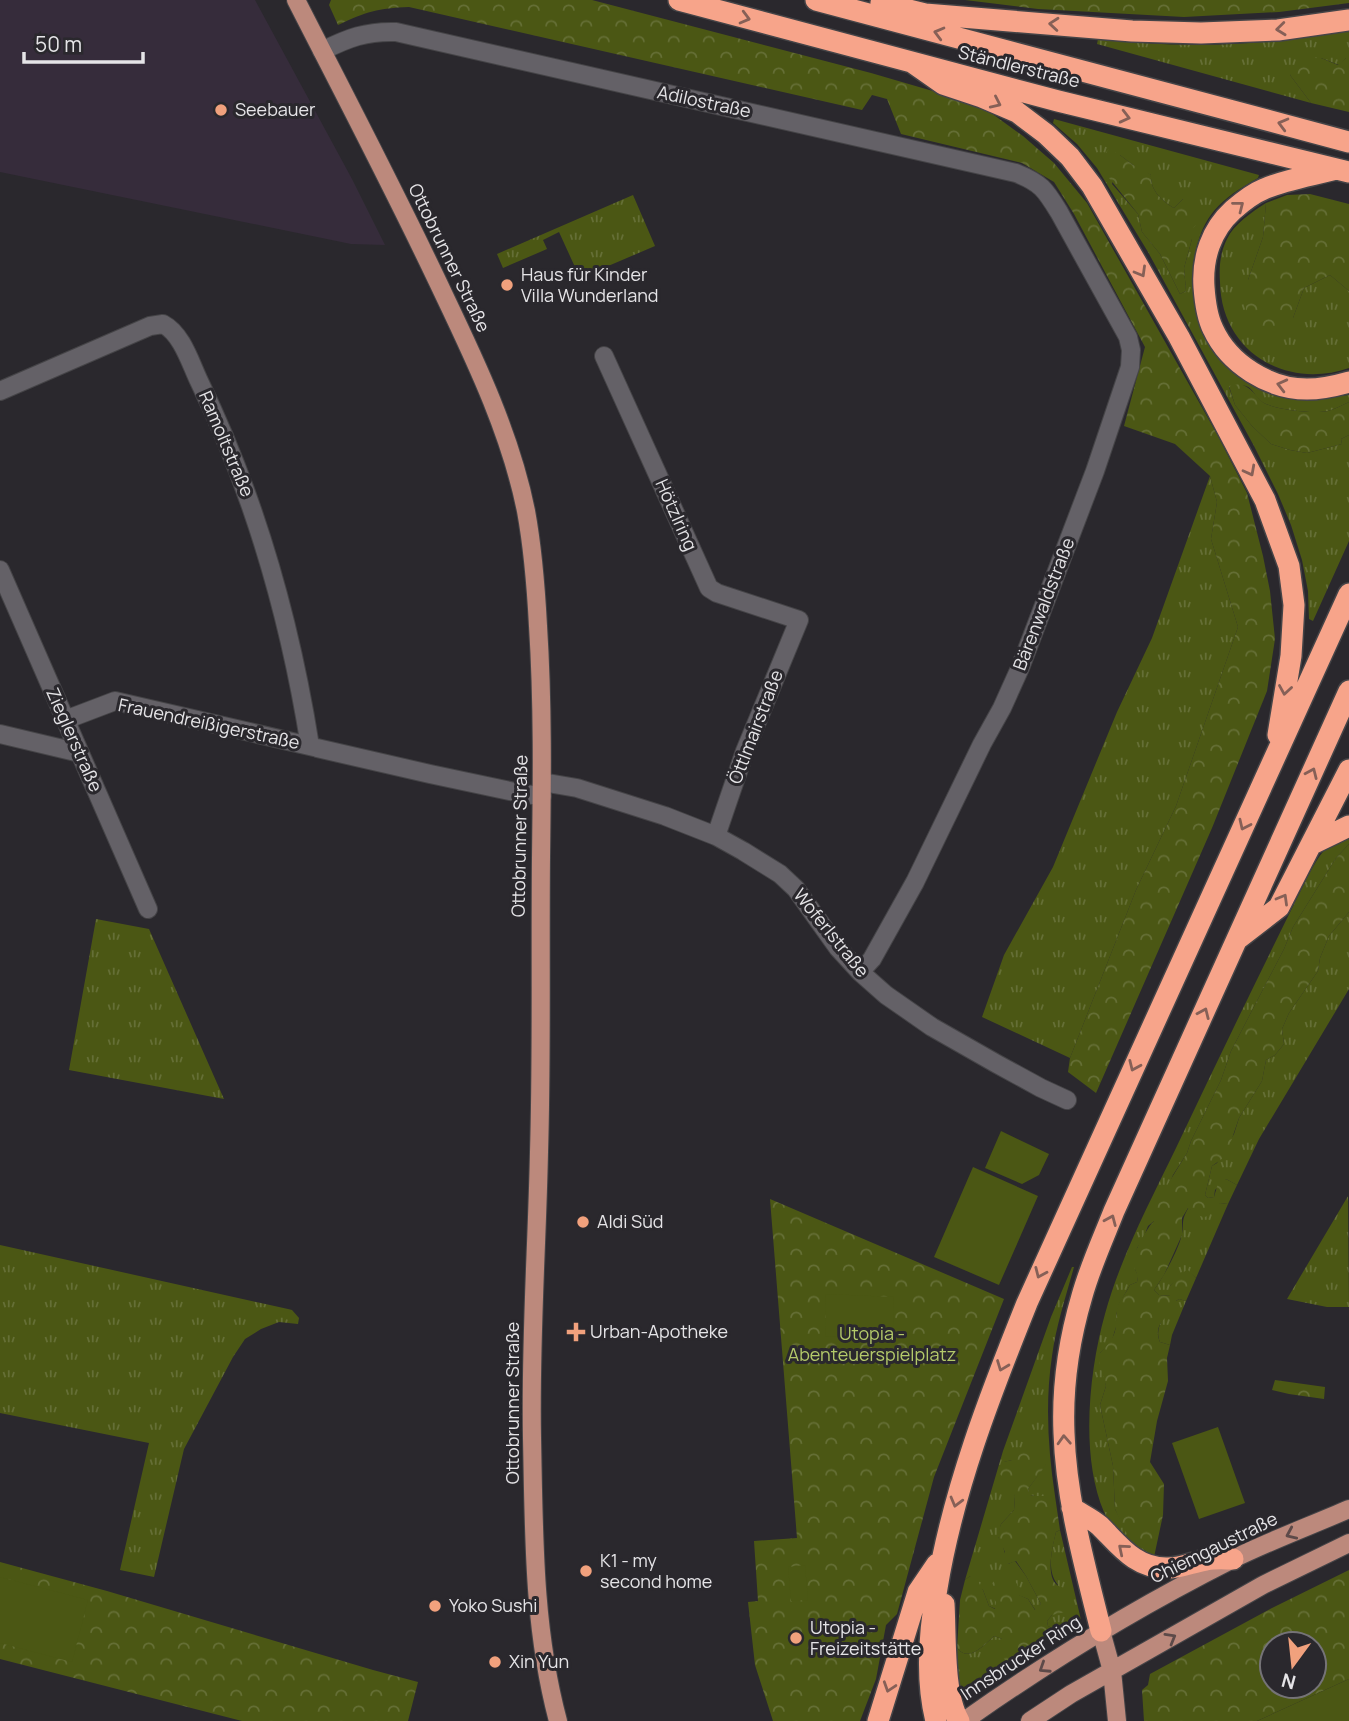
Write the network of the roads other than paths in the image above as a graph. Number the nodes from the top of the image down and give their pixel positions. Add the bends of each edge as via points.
1 (296, 0) edge
2 (679, 0) edge
3 (820, 0) edge
4 (871, 0) edge
5 (1349, 20) edge
6 (322, 51) junction
7 (914, 63) junction
8 (1349, 142) edge
9 (1343, 170) edge
10 (1065, 224) joint
11 (604, 356) dead end
12 (1349, 382) edge
13 (0, 391) edge
14 (0, 570) edge
15 (1349, 594) edge
16 (799, 620) joint
17 (1349, 691) edge
18 (65, 720) junction
19 (0, 734) edge
20 (313, 747) junction
21 (80, 753) junction
22 (1273, 763) junction
23 (1349, 769) edge
24 (542, 789) junction
25 (1349, 826) edge
26 (716, 836) junction
27 (1312, 844) junction
28 (148, 909) dead end
29 (1238, 939) junction
30 (860, 972) junction
31 (1067, 1100) dead end
32 (1072, 1508) junction
33 (1349, 1508) edge
34 (1349, 1543) edge
35 (942, 1556) junction
36 (1234, 1559) junction
37 (1101, 1631) junction
38 (1112, 1671) junction
39 (558, 1721) edge
40 (878, 1721) edge
41 (936, 1721) edge
42 (962, 1721) edge
43 (1030, 1721) edge
44 (1117, 1721) edge

1 - 6 main road, Ottobrunner Straße
2 -> 7 highway, Ständlerstraße
8 -> 3 highway, Ständlerstraße
5 -> 4 highway via 1278,30 1132,31 925,14
6 - 10 street, Adilostraße via 353,37 396,32 991,167 1035,180
6 - 24 main road, Ottobrunner Straße via 464,336 515,464 537,595
7 -> 9 highway, Ständlerstraße
7 -> 22 highway via 943,85 1017,112 1070,157 1179,337 1265,500 1289,566 1294,605 1291,656
12 -> 9 highway via 1306,389 1270,382 1252,373 1234,358 1213,328 1204,287 1205,260 1214,233 1235,208 1262,189
10 - 30 street, Bärenwaldstraße via 1128,337 1130,367 1096,471 1002,708 915,882
11 - 16 street, Hötzlring via 709,588
13 - 20 street, Ramoltstraße via 150,326 163,324 176,334 251,503 292,647
14 - 18 street, Zieglerstraße
15 - 22 highway
16 - 26 street, Öttlmairstraße
29 -> 17 highway
18 - 20 street, Frauendreißigerstraße via 115,701
18 - 21 street, Zieglerstraße
19 - 21 street
20 - 24 street, Frauendreißigerstraße via 430,774
21 - 28 street, Zieglerstraße
22 -> 35 highway via 1027,1303 981,1424
23 - 27 highway
24 - 26 street, Woferlstraße via 577,788
24 - 39 main road, Ottobrunner Straße via 540,1139 531,1385 539,1623
25 - 27 highway
26 - 30 street, Woferlstraße via 780,874 796,889
29 -> 27 highway via 1279,907
32 -> 29 highway via 1064,1402 1082,1294 1114,1211
30 - 31 street, Woferlstraße via 932,1027
36 -> 32 highway via 1156,1568 1126,1554 1098,1524
32 - 37 highway
33 -> 36 main road, Chiemgaustraße
38 -> 34 main road via 1263,1585
35 -> 40 highway via 918,1592
35 - 41 highway via 929,1660
35 - 42 highway via 948,1679 952,1710
36 - 37 main road, Chiemgaustraße
37 - 38 main road
37 -> 42 main road, Innsbrucker Ring
38 - 43 main road
38 - 44 main road

